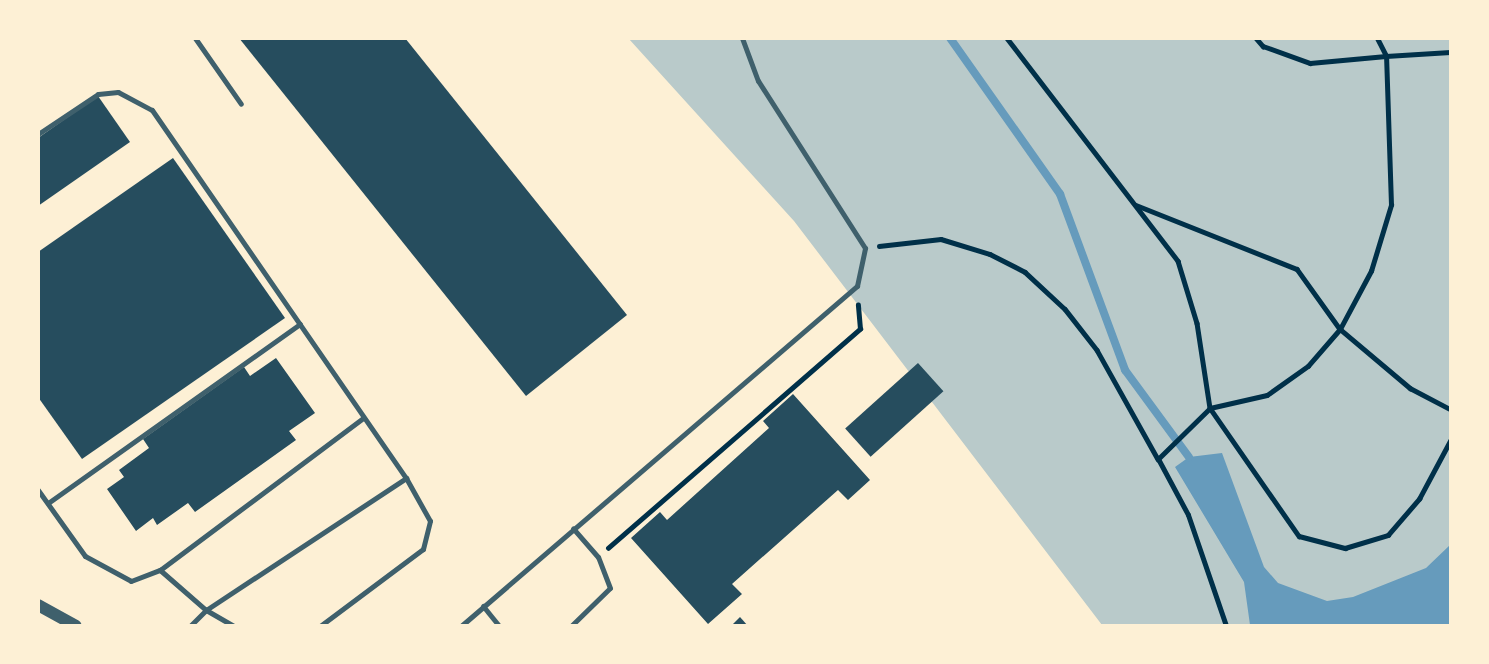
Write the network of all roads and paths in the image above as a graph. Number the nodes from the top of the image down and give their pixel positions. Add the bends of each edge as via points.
1 (195, 38) edge
2 (742, 38) edge
3 (1007, 38) edge
4 (1256, 38) edge
5 (1377, 38) edge
6 (1451, 52) edge
7 (1386, 56) junction
8 (241, 104) dead end
9 (38, 134) edge
10 (1135, 205) junction
11 (865, 248) junction
12 (857, 286) junction
13 (300, 324) junction
14 (1340, 330) junction
15 (1210, 408) junction
16 (1451, 409) edge
17 (363, 418) junction
18 (1451, 441) edge
19 (1158, 459) junction
20 (405, 478) junction
21 (38, 490) edge
22 (48, 503) junction
23 (573, 528) junction
24 (598, 557) junction
25 (160, 570) junction
26 (38, 605) edge
27 (483, 606) junction
28 (206, 610) junction
29 (76, 625) edge
30 (190, 625) edge
31 (234, 625) edge
32 (320, 625) edge
33 (461, 625) edge
34 (499, 625) edge
35 (571, 625) edge
36 (1226, 625) edge

1 - 8 lane
2 - 11 lane via 758,81
3 - 10 path
4 - 7 path via 1263,46 1310,62
5 - 7 path
6 - 7 path
7 - 14 path via 1391,205 1371,271
9 - 13 lane via 98,94 118,92 143,103
10 - 14 path via 1297,269
10 - 15 path via 1178,261 1197,323
11 - 12 lane
11 - 19 path via 941,239 990,254 1025,272 1065,309 1097,350
12 - 23 lane
12 - 24 path via 860,329
13 - 17 lane
13 - 22 lane
14 - 15 path via 1308,366 1267,396
14 - 16 path via 1410,388
15 - 18 path via 1299,536 1345,548 1388,535 1419,499
15 - 19 path
17 - 20 lane
17 - 25 lane
19 - 36 path via 1188,515
20 - 28 lane
20 - 32 lane via 430,521 423,549
21 - 22 lane
22 - 25 lane via 85,556 110,571 131,581
23 - 24 lane
23 - 27 lane
24 - 35 lane via 610,588
25 - 28 lane
26 - 29 street
27 - 33 lane
27 - 34 lane
28 - 30 lane
28 - 31 lane

